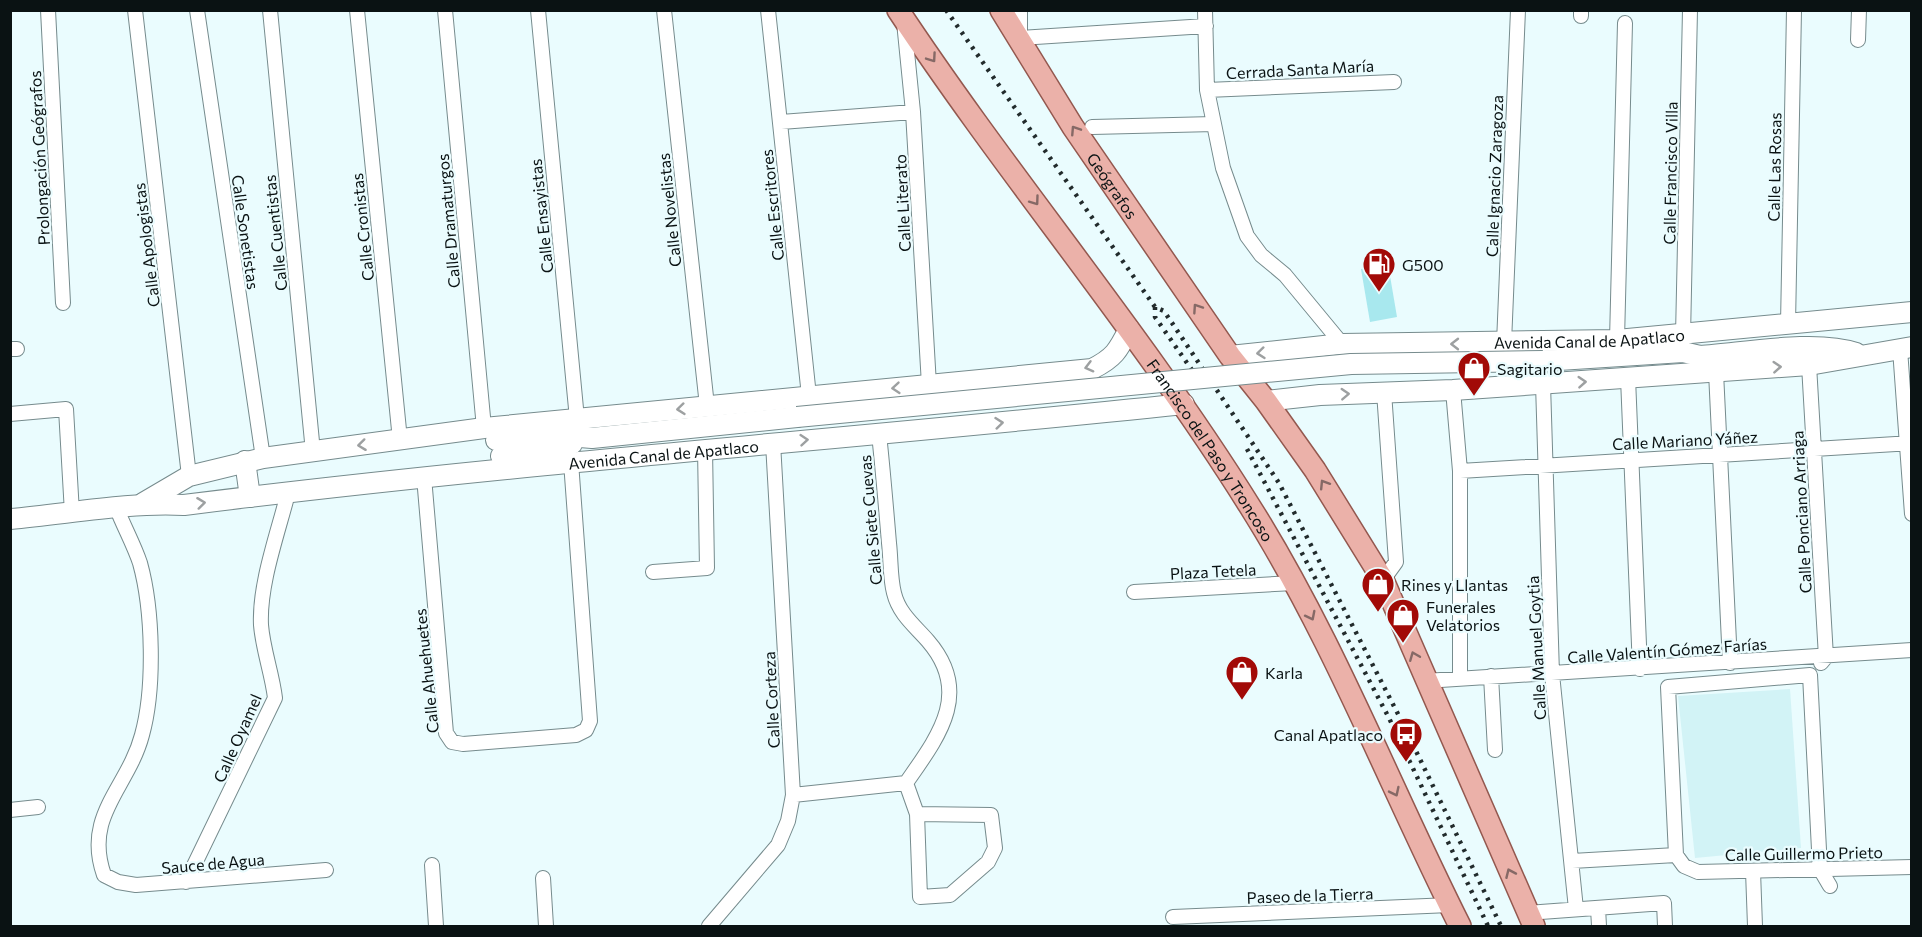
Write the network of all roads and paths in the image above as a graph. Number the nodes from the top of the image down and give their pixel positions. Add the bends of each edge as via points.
1 (48, 10) edge
2 (135, 10) edge
3 (197, 10) edge
4 (270, 10) edge
5 (357, 10) edge
6 (446, 10) edge
7 (538, 10) edge
8 (664, 10) edge
9 (768, 10) edge
10 (1001, 10) edge
11 (1020, 10) edge
12 (1205, 10) edge
13 (1518, 10) edge
14 (1690, 10) edge
15 (1794, 10) edge
16 (1859, 10) edge
17 (901, 15) edge
18 (1625, 23) dead end
19 (1206, 27) junction
20 (1020, 38) junction
21 (1858, 40) dead end
22 (1395, 82) dead end
23 (1208, 90) junction
24 (913, 112) junction
25 (781, 122) junction
26 (1214, 124) junction
27 (1092, 127) dead end
28 (63, 303) dead end
29 (1911, 312) edge
30 (1846, 319) junction
31 (1788, 324) junction
32 (1129, 329) junction
33 (1617, 340) junction
34 (1504, 343) junction
35 (1683, 344) junction
36 (1334, 345) junction
37 (1906, 348) edge
38 (1862, 355) junction
39 (1230, 356) junction
40 (1809, 365) junction
41 (1716, 372) junction
42 (1055, 373) junction
43 (1628, 378) junction
44 (1544, 384) junction
45 (929, 385) junction
46 (1453, 390) junction
47 (1384, 392) junction
48 (1320, 395) junction
49 (808, 396) junction
50 (1266, 401) junction
51 (1184, 404) junction
52 (707, 406) junction
53 (10, 414) edge
54 (1066, 416) junction
55 (577, 419) junction
56 (484, 428) junction
57 (441, 434) junction
58 (879, 434) junction
59 (592, 438) junction
60 (400, 440) junction
61 (773, 443) junction
62 (1910, 443) edge
63 (705, 449) junction
64 (1814, 451) junction
65 (313, 452) junction
66 (1718, 455) junction
67 (1632, 459) junction
68 (254, 460) junction
69 (571, 462) junction
70 (1545, 464) junction
71 (1460, 471) junction
72 (189, 476) junction
73 (428, 477) junction
74 (288, 493) junction
75 (250, 497) junction
76 (143, 503) junction
77 (117, 509) junction
78 (72, 513) junction
79 (1911, 514) edge
80 (10, 519) edge
81 (653, 572) dead end
82 (1383, 580) junction
83 (1294, 583) junction
84 (1134, 592) dead end
85 (1911, 650) edge
86 (1826, 657) junction
87 (1730, 663) junction
88 (1640, 669) junction
89 (1552, 674) junction
90 (1810, 675) junction
91 (1491, 676) junction
92 (1460, 678) junction
93 (1425, 681) junction
94 (1495, 750) dead end
95 (906, 783) junction
96 (793, 795) junction
97 (38, 807) dead end
98 (10, 810) edge
99 (917, 814) junction
100 (1676, 855) junction
101 (1572, 861) junction
102 (432, 865) dead end
103 (1911, 867) edge
104 (1820, 869) junction
105 (326, 870) dead end
106 (1753, 871) junction
107 (543, 878) dead end
108 (186, 882) junction
109 (1830, 886) dead end
110 (1450, 905) junction
111 (1598, 908) junction
112 (1576, 909) junction
113 (1173, 917) dead end
114 (1530, 920) edge
115 (436, 927) edge
116 (546, 927) edge
117 (709, 927) edge
118 (1461, 927) edge
119 (1599, 927) edge
120 (1665, 927) edge
121 (1755, 927) edge

1 - 28 street, Prolongación Geógrafos
2 - 72 street, Calle Apologistas
3 - 68 street, Calle Sonetistas
4 - 65 street, Calle Cuentistas
5 - 60 street, Calle Cronistas
6 - 56 street, Calle Dramaturgos
7 - 55 street, Calle Ensayistas
8 - 52 street, Calle Novelistas
9 - 25 street, Calle Escritores
10 - 20 main road, Geógrafos
11 - 20 street
12 - 19 street
13 - 34 street, Calle Ignacio Zaragoza
14 - 35 street, Calle Francisco Villa
15 - 31 street, Calle Las Rosas
16 - 21 street
17 - 24 street, Calle Literato
17 -> 32 main road, Francisco del Paso y Troncoso
18 - 33 street
19 - 20 street
19 - 23 street
39 -> 20 main road, Geógrafos via 1073,127
22 - 23 street, Cerrada Santa María
23 - 26 street
24 - 25 street
24 - 45 street, Calle Literato
25 - 49 street, Calle Escritores
26 - 27 street
26 - 36 street via 1223,168 1247,236 1261,255 1285,275
29 - 30 street, Avenida Canal de Apatlaco
30 - 31 street, Avenida Canal de Apatlaco
30 - 35 street via 1811,332 1699,346
31 - 35 street, Avenida Canal de Apatlaco
32 -> 42 street, Avenida Canal de Apatlaco via 1110,359 1092,369
32 - 51 main road, Francisco del Paso y Troncoso
33 - 34 street, Avenida Canal de Apatlaco
33 - 35 street, Avenida Canal de Apatlaco
34 -> 36 street, Avenida Canal de Apatlaco
35 - 38 street via 1700,356 1812,347 1841,348
35 - 59 street, bridge via 1543,361 1351,364
36 -> 39 street, Avenida Canal de Apatlaco
36 - 48 street via 1315,355 1306,373 1308,384
37 - 38 street
37 - 62 street
38 - 40 street
39 - 50 main road
41 -> 40 street
40 - 64 street, Calle Ponciano Arriaga
41 - 43 street
41 - 66 street
42 - 45 street, Avenida Canal de Apatlaco
42 - 54 street via 1068,383 1071,394
44 -> 43 street
43 - 67 street
44 - 46 street
44 - 70 street, Calle Manuel Goytia
45 -> 49 street, Avenida Canal de Apatlaco
46 - 47 street
46 - 71 street
48 -> 47 street
47 - 82 street via 1396,562
48 - 50 street
49 - 52 street, Avenida Canal de Apatlaco
82 -> 50 main road via 1315,470
51 - 54 street, Avenida Canal de Apatlaco
51 - 83 main road, Francisco del Paso y Troncoso
52 -> 55 street, Avenida Canal de Apatlaco
53 - 78 street via 66,409
58 -> 54 street, Avenida Canal de Apatlaco
55 - 56 street, Avenida Canal de Apatlaco
56 - 57 street, Avenida Canal de Apatlaco
57 - 59 street via 469,442 556,435
57 - 60 street, Avenida Canal de Apatlaco
61 -> 58 street, Avenida Canal de Apatlaco
58 - 95 street, Calle Siete Cuevas via 894,595 909,623 941,658 950,704 941,732
59 - 73 street via 558,448 449,464
60 -> 65 street, Avenida Canal de Apatlaco
61 - 63 street, Avenida Canal de Apatlaco
61 - 96 street, Calle Corteza
62 - 64 street, Calle Mariano Yáñez
62 - 79 street
63 - 69 street, Avenida Canal de Apatlaco
63 - 81 street via 707,568
64 - 66 street, Calle Mariano Yáñez
64 - 86 street, Calle Ponciano Arriaga
65 - 68 street, Avenida Canal de Apatlaco
66 - 67 street, Calle Mariano Yáñez
66 - 87 street
67 - 70 street, Calle Mariano Yáñez
67 - 88 street
68 - 72 street, Avenida Canal de Apatlaco
68 - 75 street
69 - 73 street, Avenida Canal de Apatlaco
69 - 73 street, Calle Ahuehuetes via 590,721 586,730 576,735 463,744 452,742 446,733
70 - 71 street, Calle Mariano Yáñez
70 - 89 street, Calle Manuel Goytia
71 - 92 street
72 - 76 street, Avenida Canal de Apatlaco
73 - 74 street, Avenida Canal de Apatlaco
74 - 75 street, Avenida Canal de Apatlaco
74 - 108 street, Calle Oyamel via 262,601 264,650 275,698
76 -> 75 street, Avenida Canal de Apatlaco via 184,505
76 - 77 street, Avenida Canal de Apatlaco
77 - 78 street, Avenida Canal de Apatlaco
77 - 108 street, Sauce de Agua via 140,563 147,610 147,710 142,737 99,824 99,861 104,875 118,882
78 - 80 street, Avenida Canal de Apatlaco
93 -> 82 main road
83 - 84 street, Plaza Tetela
83 -> 110 main road, Francisco del Paso y Troncoso
85 - 86 street, Calle Valentín Gómez Farías
86 - 87 street, Calle Valentín Gómez Farías
86 - 90 street
87 - 88 street, Calle Valentín Gómez Farías
88 - 89 street, Calle Valentín Gómez Farías
89 - 91 street, Calle Valentín Gómez Farías
89 - 101 street, Calle Manuel Goytia
90 - 100 street via 1668,687
90 - 104 street
91 - 92 street, Calle Valentín Gómez Farías
91 - 94 street
92 - 93 street, Calle Valentín Gómez Farías
114 -> 93 main road
95 - 96 street
95 - 99 street
96 - 117 street, Calle Corteza via 778,845
97 - 98 street
99 - 99 street via 920,897 950,895 988,862 995,848 991,814
100 - 101 street
100 - 106 street, Calle Guillermo Prieto via 1684,866 1698,872
101 - 112 street, Calle Manuel Goytia
102 - 115 street
103 - 104 street, Calle Guillermo Prieto
104 - 106 street, Calle Guillermo Prieto
104 - 109 street
105 - 108 street, Sauce de Agua
106 - 121 street
107 - 116 street
110 - 113 street, Paseo de la Tierra
110 - 118 main road, Francisco del Paso y Troncoso
111 - 112 street
111 - 119 street
111 - 120 street via 1664,903
112 - 114 street

